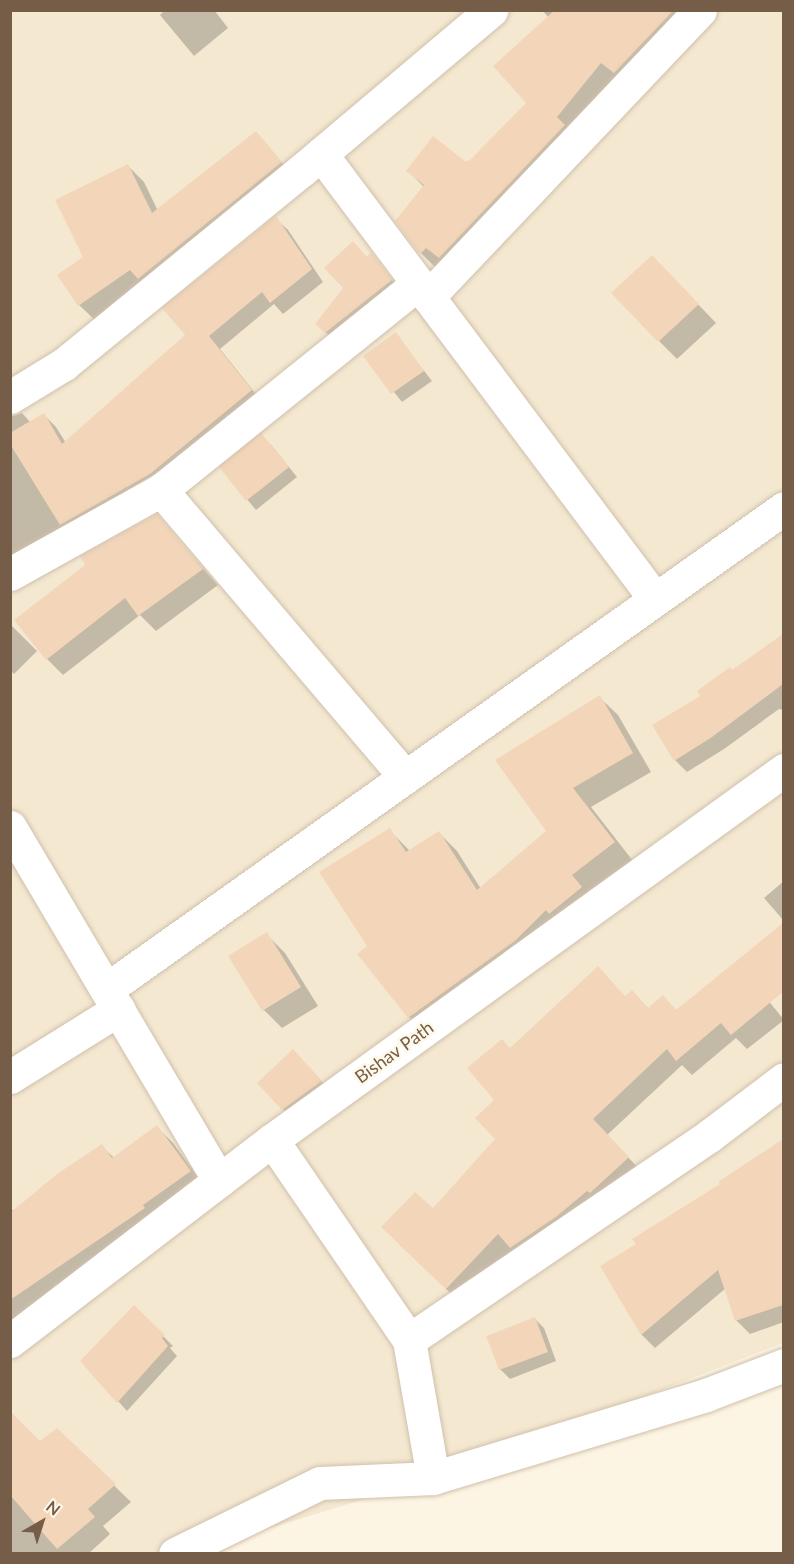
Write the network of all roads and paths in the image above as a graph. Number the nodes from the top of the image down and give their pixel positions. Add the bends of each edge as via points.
1 (491, 10) edge
2 (700, 10) edge
3 (321, 154) junction
4 (423, 290) junction
5 (10, 396) edge
6 (160, 490) junction
7 (783, 508) edge
8 (10, 574) edge
9 (655, 599) junction
10 (783, 770) edge
11 (405, 777) junction
12 (10, 826) edge
13 (113, 999) junction
14 (10, 1077) edge
15 (783, 1079) edge
16 (272, 1140) junction
17 (219, 1181) junction
18 (409, 1340) junction
19 (10, 1341) edge
20 (783, 1365) edge
21 (433, 1478) junction
22 (175, 1554) edge

1 - 3 street
2 - 4 street
3 - 4 street
3 - 5 street via 64,364
4 - 6 street
4 - 9 street
6 - 8 street
6 - 11 street
7 - 9 street
9 - 11 street
10 - 16 street, Bishav Path
11 - 13 street
12 - 13 street
13 - 14 street
13 - 17 street
15 - 18 street via 709,1136
16 - 17 street, Bishav Path
16 - 18 street
17 - 19 street, Bishav Path
18 - 21 street
20 - 21 street via 706,1395
21 - 22 street via 320,1483

